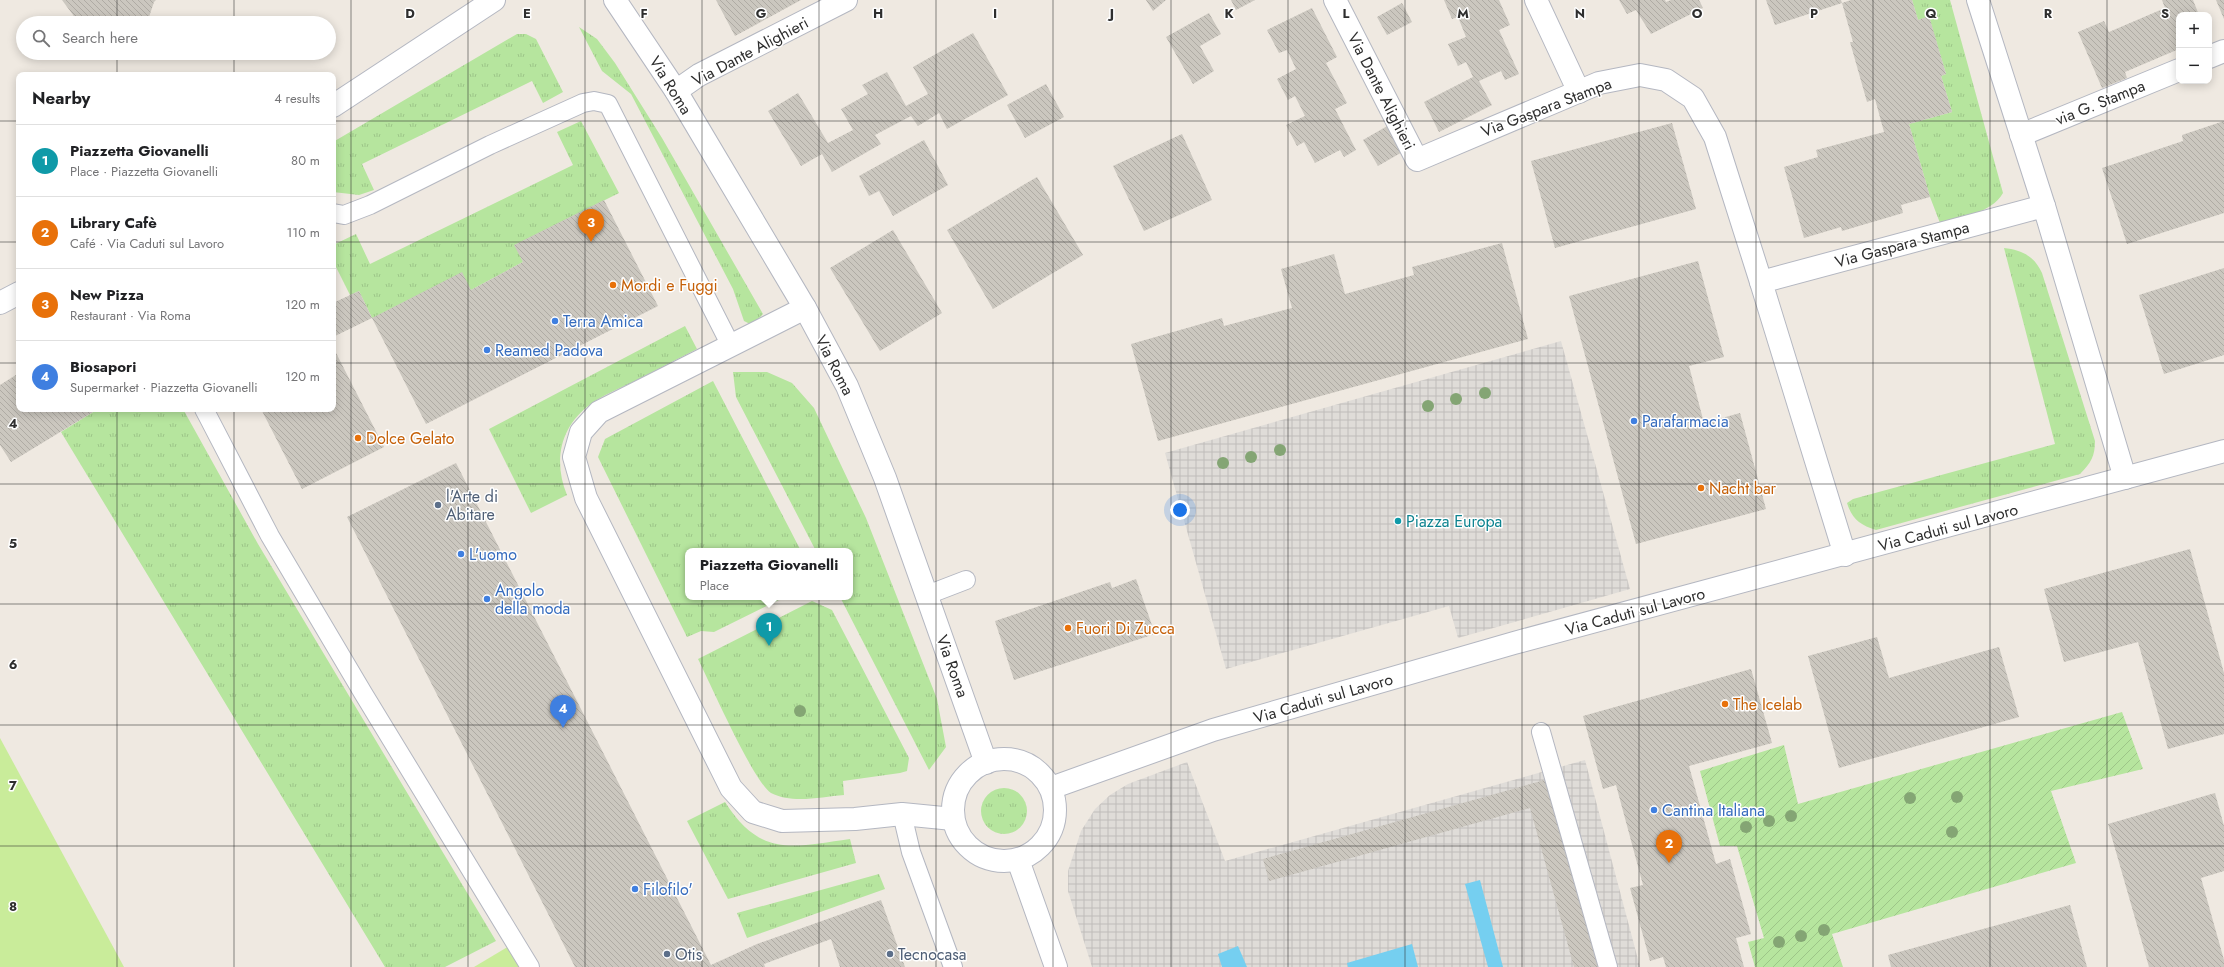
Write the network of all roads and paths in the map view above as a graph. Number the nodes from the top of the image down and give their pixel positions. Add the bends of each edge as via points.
1 (494, 0) edge
2 (615, 0) edge
3 (846, 0) edge
4 (1335, 0) edge
5 (1536, 0) edge
6 (1978, 0) edge
7 (2224, 51) edge
8 (2212, 56) edge
9 (2176, 71) edge
10 (676, 92) junction
11 (1580, 92) junction
12 (336, 104) edge
13 (2020, 135) junction
14 (1417, 160) joint
15 (2044, 206) junction
16 (336, 214) edge
17 (1760, 282) junction
18 (16, 295) edge
19 (0, 304) edge
20 (805, 308) junction
21 (731, 346) junction
22 (206, 412) edge
23 (2224, 452) edge
24 (2126, 478) junction
25 (1845, 555) junction
26 (966, 580) dead end
27 (927, 595) junction
28 (1541, 732) dead end
29 (986, 762) junction
30 (1051, 788) junction
31 (902, 814) junction
32 (953, 819) junction
33 (1018, 860) junction
34 (530, 967) edge
35 (953, 967) edge
36 (1056, 967) edge
37 (1608, 967) edge

1 - 12 street
2 - 10 street, Via Roma
3 - 10 street, Via Dante Alighieri via 699,75
4 - 14 street, Via Dante Alighieri
5 - 11 street
6 - 13 street
7 - 8 street
9 - 13 street, via G. Stampa
10 - 20 street, Via Roma
11 - 14 street, Via Gaspara Stampa
11 - 17 street, Via Gaspara Stampa via 1600,83 1640,75 1666,80 1693,98 1715,138
13 - 15 street
15 - 17 street, Via Gaspara Stampa
15 - 24 street
16 - 21 lane via 344,215 370,205 490,145 583,103 594,101 608,104
17 - 25 street, Via Gaspara Stampa
18 - 19 street
20 - 21 street
20 - 27 street, Via Roma via 847,386 885,478
21 - 31 street via 599,412 581,432 574,457 586,498 731,788 753,812 782,821 855,819
22 - 34 lane via 274,543
23 - 24 street, Via Caduti sul Lavoro
24 - 25 street, Via Caduti sul Lavoro
25 - 30 street, Via Caduti sul Lavoro via 1514,643 1213,730
26 - 27 lane
27 - 29 street, Via Roma
28 - 37 lane
29 - 30 street via 1000,759 1016,760 1042,775
29 - 32 street via 971,771 960,785 954,802
30 - 33 street via 1056,805 1054,823 1047,840 1034,852
31 - 32 street
31 - 35 lane via 911,852
32 - 33 street via 959,835 970,849 984,858
33 - 36 street

